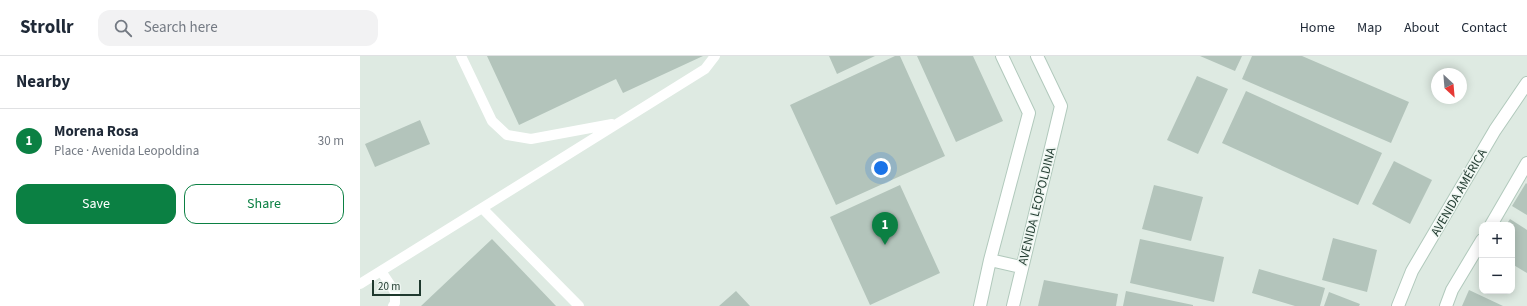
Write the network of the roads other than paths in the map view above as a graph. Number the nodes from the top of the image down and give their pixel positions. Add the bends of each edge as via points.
1 (461, 56) edge
2 (715, 56) edge
3 (1002, 56) edge
4 (1037, 56) edge
5 (1527, 83) edge
6 (618, 123) junction
7 (1527, 163) edge
8 (482, 208) junction
9 (1493, 222) edge
10 (1479, 245) edge
11 (990, 260) junction
12 (1021, 267) junction
13 (381, 271) junction
14 (360, 284) edge
15 (393, 306) edge
16 (579, 306) edge
17 (980, 306) edge
18 (1013, 306) edge
19 (1398, 306) edge
20 (1446, 306) edge

1 - 6 lane via 492,121 507,135 531,139
2 - 6 lane via 704,69
3 - 11 street via 1029,113
4 - 12 street, AVENIDA LEOPOLDINA via 1061,106
5 - 19 street, AVENIDA AMÉRICA via 1495,130 1412,271
6 - 8 lane
7 - 9 street
8 - 13 lane
8 - 16 lane
10 - 20 street via 1452,290
11 - 12 street
11 - 17 street
12 - 18 street, AVENIDA LEOPOLDINA
13 - 14 lane
13 - 15 lane via 395,292

